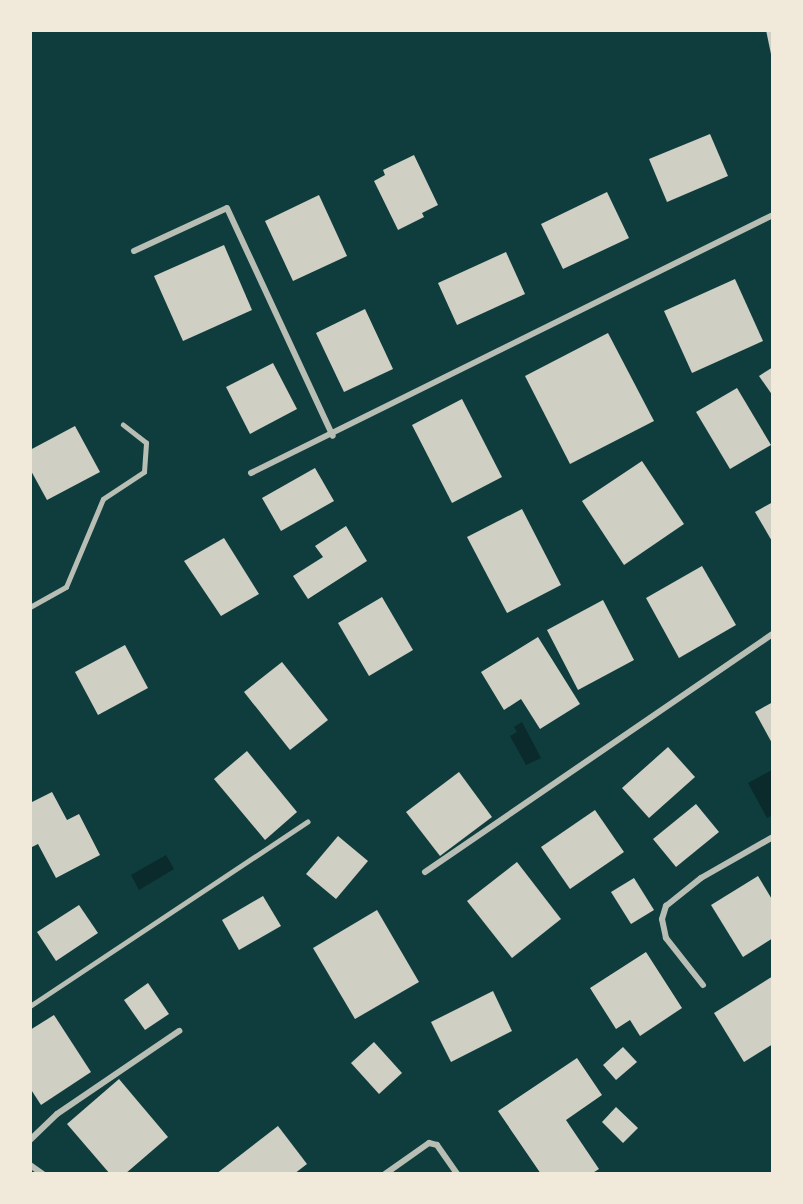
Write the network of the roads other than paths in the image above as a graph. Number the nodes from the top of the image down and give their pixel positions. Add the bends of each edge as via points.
1 (773, 215) edge
2 (134, 251) dead end
3 (123, 425) dead end
4 (333, 436) junction
5 (251, 473) dead end
6 (30, 607) edge
7 (773, 634) edge
8 (306, 822) dead end
9 (773, 837) edge
10 (425, 872) dead end
11 (703, 985) dead end
12 (30, 1006) edge
13 (179, 1032) dead end
14 (30, 1140) edge
15 (30, 1166) edge
16 (43, 1174) edge
17 (385, 1174) edge
18 (458, 1174) edge

1 - 4 street
2 - 4 street via 226,208
3 - 6 lane via 146,443 144,472 103,499 66,587
4 - 5 street
7 - 10 street
8 - 12 lane
9 - 11 street via 685,889 663,913 666,938
13 - 14 street via 57,1114
15 - 16 street
17 - 18 street via 429,1143 437,1145

